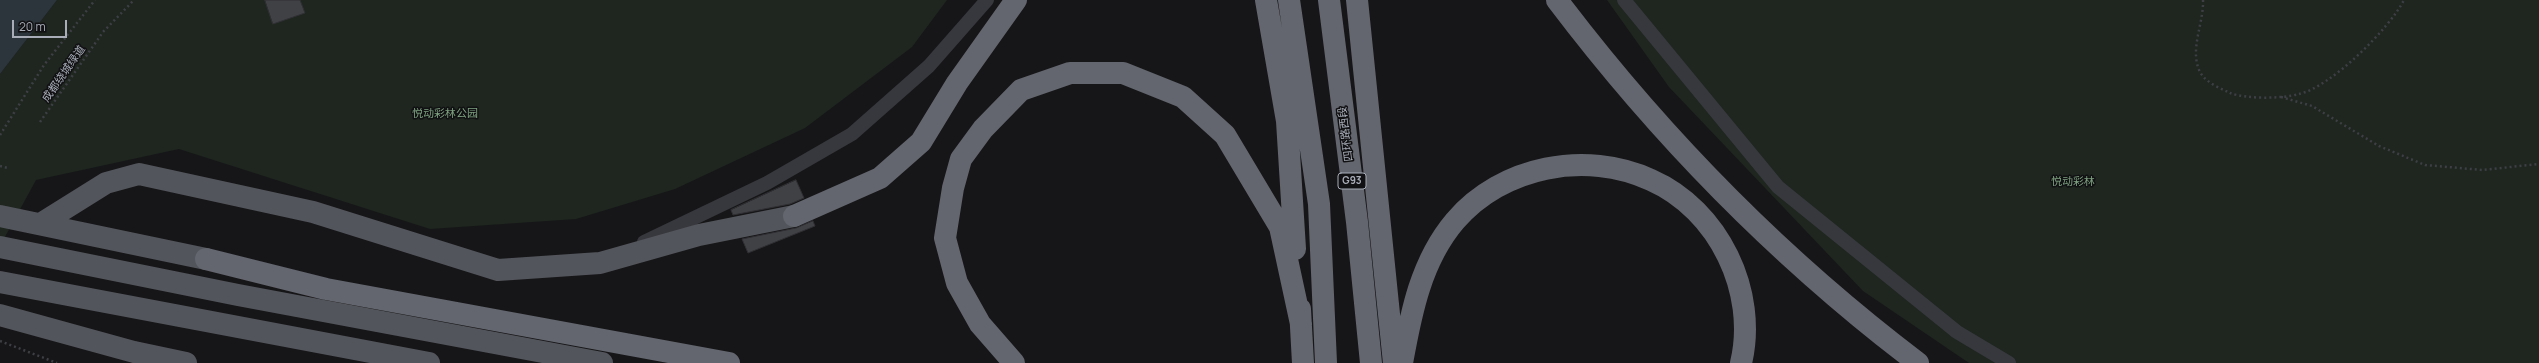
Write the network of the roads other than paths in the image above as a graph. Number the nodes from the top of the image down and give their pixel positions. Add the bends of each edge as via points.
1 (987, 0) edge
2 (1016, 0) edge
3 (1266, 0) edge
4 (1290, 0) edge
5 (1329, 0) edge
6 (1357, 0) edge
7 (1557, 0) edge
8 (1624, 0) edge
9 (0, 216) edge
10 (794, 216) joint
11 (32, 221) junction
12 (3, 248) edge
13 (206, 259) joint
14 (600, 263) junction
15 (0, 282) edge
16 (0, 315) edge
17 (1300, 324) junction
18 (186, 363) edge
19 (429, 363) edge
20 (602, 363) edge
21 (729, 363) edge
22 (1014, 363) edge
23 (1303, 363) edge
24 (1326, 363) edge
25 (1371, 363) edge
26 (1394, 363) edge
27 (1402, 363) edge
28 (1741, 363) edge
29 (1918, 363) edge
30 (2009, 363) edge

1 - 14 street via 929,66 852,134 767,183
2 - 10 highway via 957,82 921,142 880,178
3 - 17 highway via 1287,121
4 - 24 highway via 1319,204
5 - 25 highway, 四环路西段 / G93
6 - 26 highway
7 - 29 highway via 1649,114 1717,186 1844,305
8 - 30 street via 1778,187 1957,332
9 - 11 main road
10 - 14 main road via 699,235
11 - 13 main road
11 - 14 main road via 106,183 139,174 313,212 498,270
12 - 20 main road via 246,297
13 - 21 highway via 326,289
15 - 19 main road
16 - 18 main road via 134,352
17 - 22 highway via 1280,227 1225,135 1183,97 1123,73 1070,73 1021,90 983,129 961,160 953,188 945,238 957,283 980,324
17 - 23 highway
27 - 28 highway via 1412,305 1437,246 1456,220 1483,196 1513,179 1547,168 1579,164 1612,168 1652,180 1685,202 1711,228 1735,269 1744,311 1745,346

